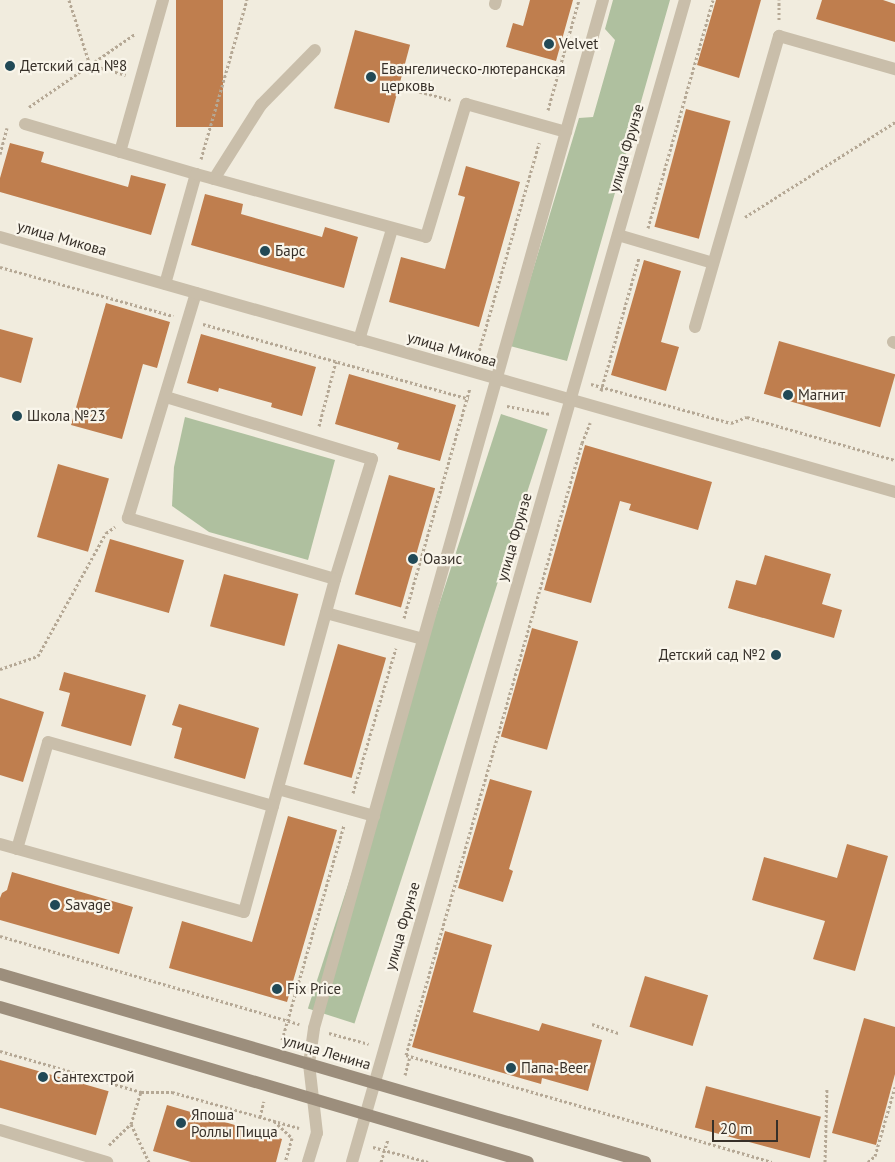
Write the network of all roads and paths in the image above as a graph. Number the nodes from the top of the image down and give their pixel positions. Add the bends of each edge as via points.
1 (70, 0) edge
2 (164, 0) edge
3 (247, 0) edge
4 (579, 0) edge
5 (603, 0) edge
6 (685, 0) edge
7 (713, 0) edge
8 (158, 18) junction
9 (314, 50) dead end
10 (90, 65) junction
11 (895, 69) edge
12 (140, 80) junction
13 (410, 89) dead end
14 (466, 104) junction
15 (26, 109) dead end
16 (895, 122) edge
17 (25, 124) dead end
18 (544, 126) junction
19 (566, 132) junction
20 (120, 152) junction
21 (196, 174) junction
22 (214, 179) junction
23 (392, 229) junction
24 (722, 233) junction
25 (618, 235) junction
26 (0, 237) edge
27 (644, 243) junction
28 (713, 263) junction
29 (0, 267) edge
30 (165, 284) junction
31 (196, 293) junction
32 (189, 320) junction
33 (695, 326) dead end
34 (360, 340) junction
35 (469, 352) dead end
36 (478, 355) junction
37 (336, 361) junction
38 (501, 361) junction
39 (474, 373) junction
40 (496, 379) junction
41 (576, 380) junction
42 (602, 388) junction
43 (166, 397) junction
44 (468, 398) junction
45 (570, 400) junction
46 (490, 403) junction
47 (596, 407) junction
48 (566, 417) junction
49 (315, 441) junction
50 (895, 460) edge
51 (895, 492) edge
52 (128, 518) junction
53 (335, 579) junction
54 (326, 613) junction
55 (400, 633) junction
56 (423, 639) junction
57 (0, 669) edge
58 (278, 789) junction
59 (273, 806) junction
60 (349, 808) junction
61 (374, 816) junction
62 (0, 844) edge
63 (18, 849) junction
64 (0, 974) edge
65 (0, 1006) edge
66 (592, 1024) dead end
67 (618, 1033) dead end
68 (0, 1051) edge
69 (278, 1055) junction
70 (406, 1055) dead end
71 (309, 1064) junction
72 (374, 1083) junction
73 (269, 1085) junction
74 (895, 1086) edge
75 (827, 1088) dead end
76 (141, 1092) junction
77 (314, 1097) junction
78 (365, 1113) junction
79 (260, 1116) junction
80 (273, 1120) junction
81 (131, 1124) junction
82 (0, 1130) edge
83 (317, 1133) junction
84 (357, 1143) junction
85 (100, 1160) edge
86 (149, 1162) edge
87 (285, 1162) edge
88 (308, 1162) edge
89 (352, 1162) edge
90 (428, 1162) edge
91 (528, 1162) edge
92 (645, 1162) edge
93 (825, 1162) edge
94 (868, 1162) edge

1 - 10 path
2 - 8 street
3 - 21 path
4 - 18 path
5 - 19 street
6 - 25 street, улица Фрунзе
7 - 27 path
8 - 10 path
8 - 12 street
9 - 22 street via 261,105
10 - 12 path
10 - 15 path
11 - 24 street via 779,36
12 - 20 street
13 - 14 path
14 - 18 street
14 - 23 street via 426,238
16 - 24 path
17 - 20 street
18 - 19 street
18 - 36 path
19 - 38 street
20 - 21 street
21 - 22 street
21 - 30 street
22 - 23 street
23 - 34 street
24 - 28 street
25 - 27 street
25 - 41 street, улица Фрунзе
26 - 30 street, улица Микова
27 - 28 street
27 - 42 path
28 - 33 street
29 - 32 path
30 - 31 street, улица Микова
31 - 32 street
31 - 34 street, улица Микова
32 - 37 path
32 - 43 street
34 - 39 street, улица Микова
35 - 36 path
36 - 38 path
36 - 39 path
37 - 44 path
37 - 49 path
38 - 40 street
39 - 40 street, улица Микова
39 - 44 path
40 - 45 street, улица Микова
40 - 46 street
41 - 42 path
41 - 45 street, улица Фрунзе
42 - 47 path
42 - 50 path via 732,422 747,416
43 - 49 street
43 - 52 street
44 - 46 path
44 - 55 path
45 - 47 street, улица Микова
45 - 48 street, улица Фрунзе
46 - 48 path
46 - 56 street
47 - 51 street, улица Микова
48 - 70 path via 591,421
48 - 72 street, улица Фрунзе
49 - 53 street via 372,459
52 - 53 street
52 - 57 path via 106,533 38,656
53 - 54 street
54 - 55 street
54 - 58 street
55 - 56 street
55 - 60 path
56 - 61 street
58 - 59 street
58 - 60 street
59 - 63 street via 244,912
59 - 63 street via 48,742
60 - 61 street
60 - 69 path
61 - 71 street via 314,1028
62 - 63 street
64 - 69 street, улица Ленина
65 - 73 street
66 - 67 path
68 - 76 path
69 - 71 street, улица Ленина
71 - 72 street, улица Ленина
71 - 77 street
72 - 78 street, улица Фрунзе
72 - 92 street, улица Ленина
73 - 77 street
73 - 79 path
74 - 94 path via 876,1156
75 - 93 path
76 - 79 path via 172,1092
76 - 81 path
77 - 78 street
77 - 83 street
78 - 84 street
78 - 91 street
79 - 80 path
80 - 83 path
80 - 87 path via 292,1138
81 - 85 path
81 - 86 path
82 - 85 street
83 - 88 street
84 - 89 street
84 - 90 path

